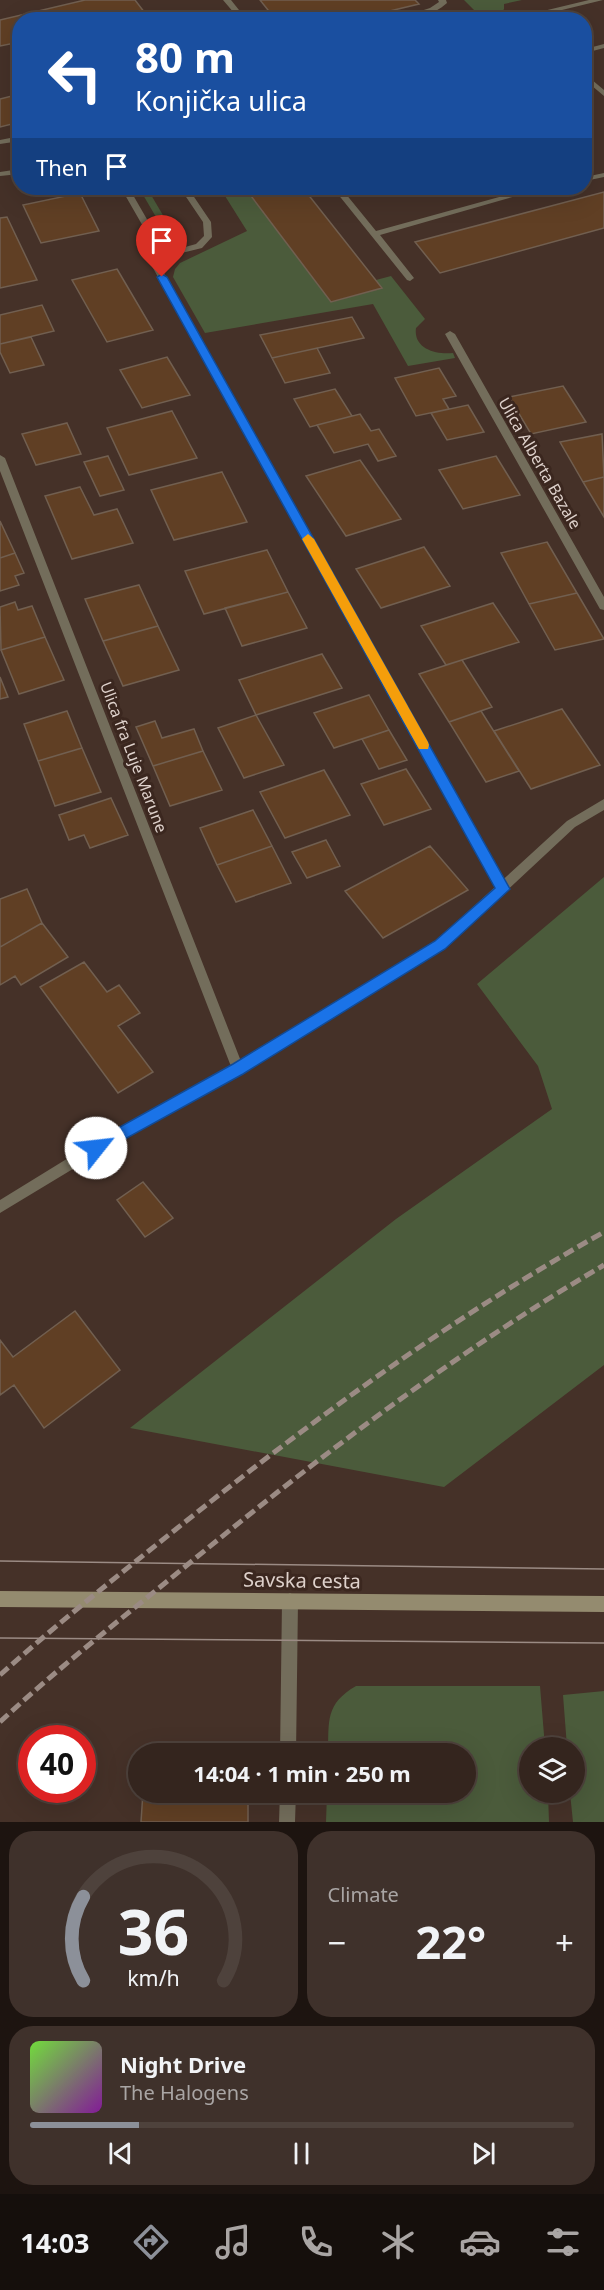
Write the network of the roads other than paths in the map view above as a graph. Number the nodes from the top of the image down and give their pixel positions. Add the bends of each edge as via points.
1 (227, 0) edge
2 (442, 0) edge
3 (600, 0) edge
4 (237, 12) edge
5 (426, 12) edge
6 (548, 12) edge
7 (592, 83) edge
8 (604, 94) edge
9 (129, 195) edge
10 (189, 195) edge
11 (343, 195) edge
12 (513, 195) edge
13 (375, 234) junction
14 (152, 259) junction
15 (410, 278) dead end
16 (450, 334) dead end
17 (0, 458) edge
18 (604, 606) edge
19 (604, 804) edge
20 (503, 889) junction
21 (238, 1069) junction
22 (0, 1207) edge
23 (0, 1599) edge
24 (290, 1601) junction
25 (604, 1604) edge
26 (288, 1743) edge
27 (288, 1803) edge
28 (287, 1822) edge

1 - 4 street
2 - 5 street
3 - 6 street
7 - 8 street
9 - 14 street via 152,235
10 - 14 street via 207,222 208,237 199,246
11 - 13 street
12 - 13 street
13 - 15 street
14 - 20 street
16 - 18 street, Ulica Alberta Bazale
17 - 21 street, Ulica fra Luje Marune
19 - 20 street via 571,824
20 - 21 street via 440,945
21 - 22 street
23 - 24 main road, Savska cesta
24 - 25 main road, Savska cesta
24 - 26 street
27 - 28 street

